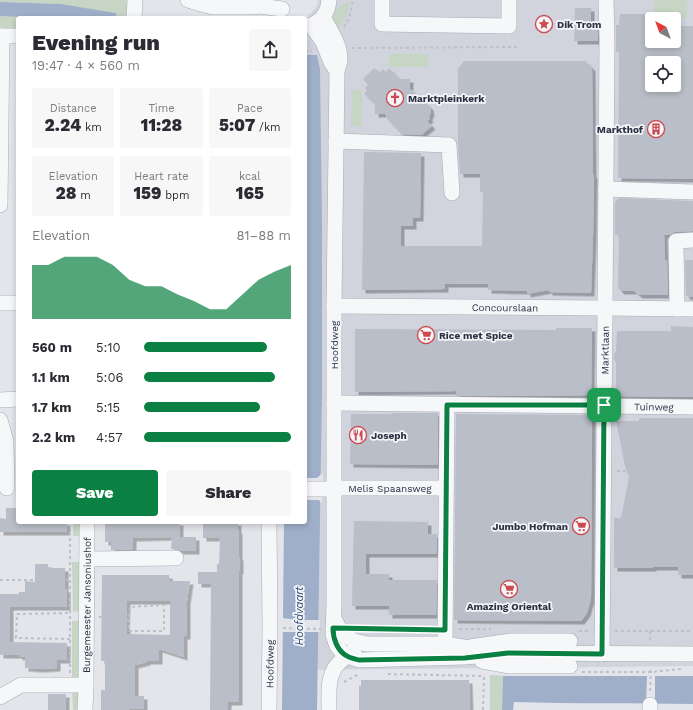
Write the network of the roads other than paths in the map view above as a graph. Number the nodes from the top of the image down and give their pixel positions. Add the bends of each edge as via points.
1 (135, 0) edge
2 (188, 0) edge
3 (382, 0) edge
4 (509, 0) edge
5 (606, 0) edge
6 (283, 9) edge
7 (323, 12) edge
8 (134, 16) edge
9 (1, 36) edge
10 (16, 36) edge
11 (336, 141) junction
12 (606, 189) junction
13 (693, 192) edge
14 (452, 193) dead end
15 (0, 205) edge
16 (693, 240) edge
17 (0, 302) edge
18 (16, 303) edge
19 (334, 306) junction
20 (605, 308) junction
21 (677, 309) junction
22 (693, 309) edge
23 (16, 399) edge
24 (0, 400) edge
25 (334, 403) junction
26 (447, 405) junction
27 (604, 405) junction
28 (693, 407) edge
29 (0, 420) edge
30 (8, 488) edge
31 (446, 488) junction
32 (307, 489) edge
33 (329, 489) junction
34 (269, 524) edge
35 (88, 526) dead end
36 (176, 558) dead end
37 (87, 559) junction
38 (330, 625) junction
39 (574, 636) road end
40 (445, 637) junction
41 (367, 644) junction
42 (465, 653) junction
43 (602, 654) junction
44 (693, 654) edge
45 (353, 658) junction
46 (570, 666) dead end
47 (86, 685) junction
48 (0, 697) edge
49 (85, 710) edge
50 (269, 710) edge
51 (329, 710) edge
52 (337, 710) edge

1 - 8 street
2 - 6 street via 213,7 260,6
3 - 4 street via 382,24 509,26
5 - 12 street, Marktlaan
7 - 11 street, Hoofdweg via 333,45 331,62 337,71
9 - 10 street
9 - 15 street
11 - 14 street via 449,145
11 - 19 street, Hoofdweg
12 - 13 street
12 - 20 street, Marktlaan
16 - 21 street via 676,241
17 - 18 street
19 - 20 street, Concourslaan
19 - 25 street, Hoofdweg
20 - 21 street, Concourslaan
20 - 27 street, Marktlaan
21 - 22 street, Concourslaan
23 - 24 street
25 - 26 street, Tuinweg
25 - 33 street, Hoofdweg
26 - 27 street, Tuinweg
26 - 31 street
27 - 28 street, Tuinweg
27 - 43 street, Marktlaan
29 - 30 street via 6,441
31 - 33 street, Melis Spaansweg
31 - 40 street
32 - 33 street, Melis Spaansweg
33 - 38 street, Hoofdweg
34 - 50 street, Hoofdweg
35 - 37 street, Burgemeester Jansoniushof
36 - 37 street
37 - 47 street, Burgemeester Jansoniushof
38 - 41 street via 339,628 354,641
38 - 45 street, Hoofdweg via 337,646
39 - 42 street via 511,641
40 - 41 street
40 - 42 street
41 - 45 street via 357,649
42 - 43 street
42 - 45 street
42 - 46 street via 510,666
43 - 44 street
45 - 51 street via 338,664 332,674
45 - 52 street via 339,681
47 - 48 street, Burgemeester Jansoniushof via 21,685
47 - 49 street, Burgemeester Jansoniushof

